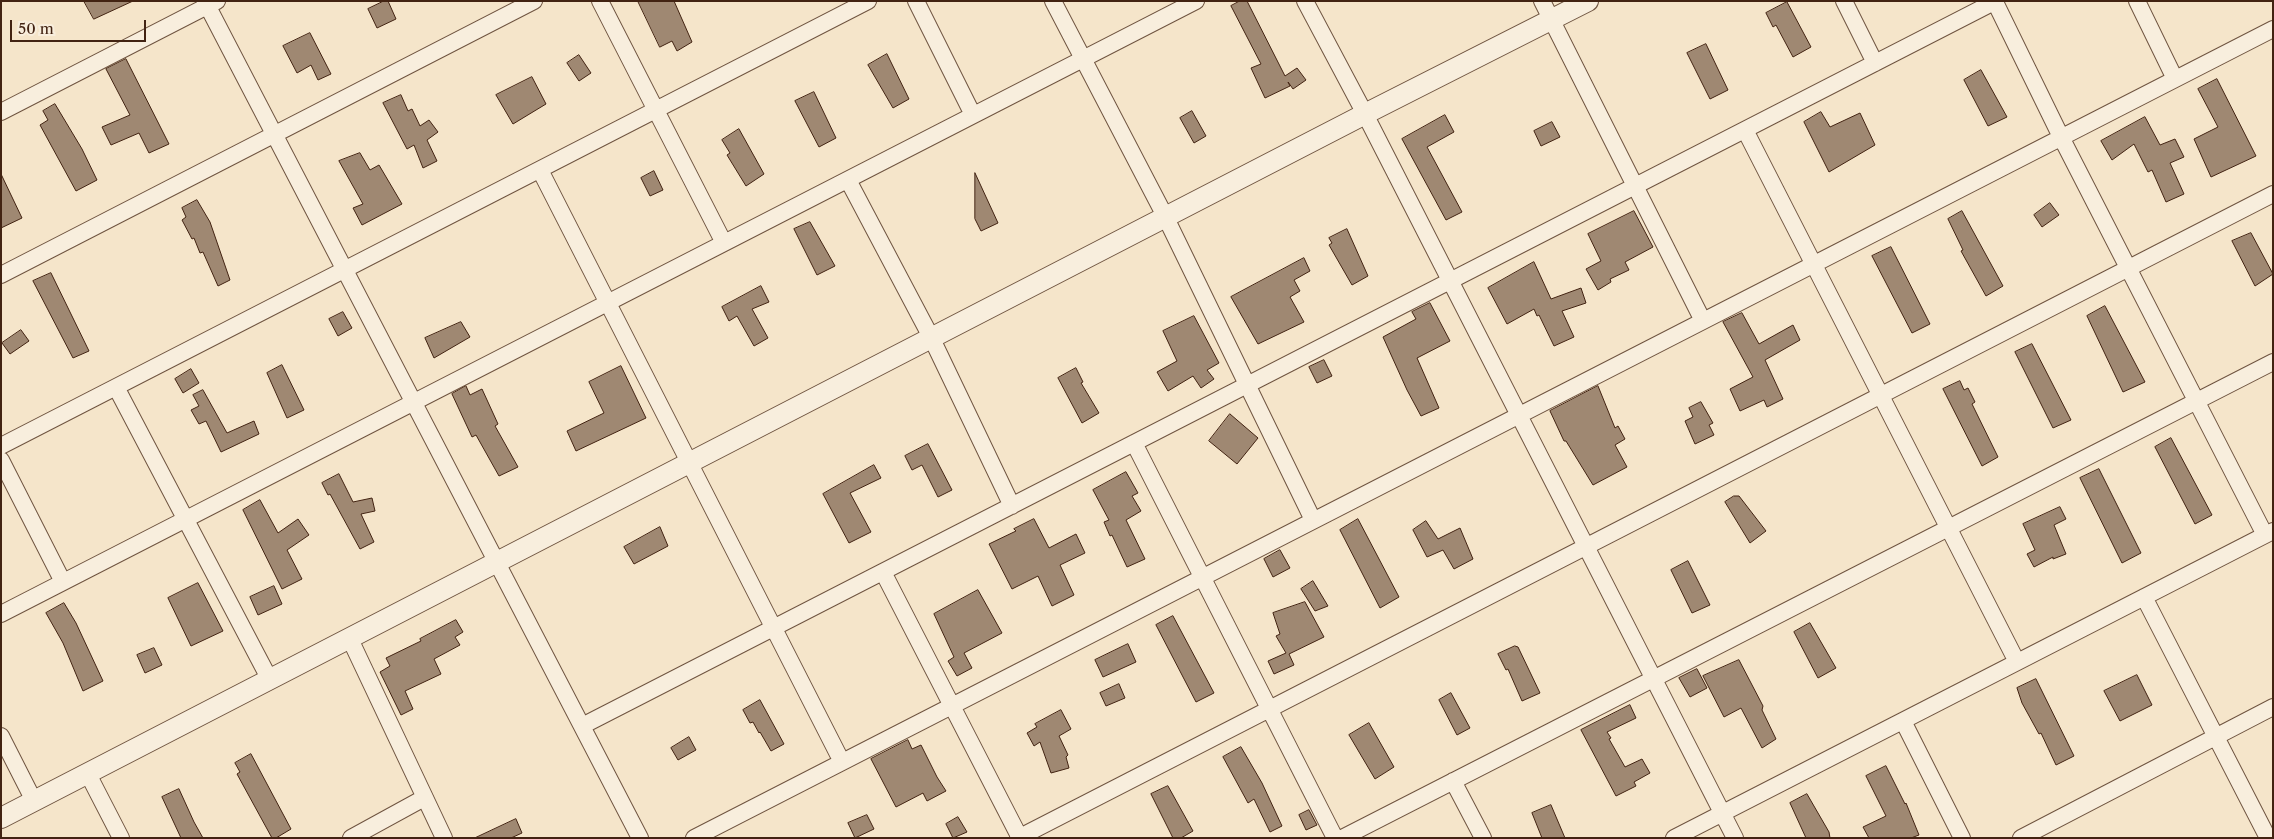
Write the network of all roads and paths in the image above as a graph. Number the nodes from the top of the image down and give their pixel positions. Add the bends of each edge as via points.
1 (534, 1) edge
2 (600, 1) edge
3 (868, 1) edge
4 (916, 1) edge
5 (1054, 1) edge
6 (1196, 1) edge
7 (1305, 1) edge
8 (1542, 1) edge
9 (1588, 1) edge
10 (1844, 1) edge
11 (2137, 1) edge
12 (1995, 2) edge
13 (210, 3) edge
14 (1552, 19) junction
15 (2273, 29) edge
16 (1084, 59) junction
17 (1875, 63) junction
18 (2175, 79) junction
19 (656, 110) junction
20 (1, 112) edge
21 (1365, 114) junction
22 (973, 115) junction
23 (1745, 130) junction
24 (275, 135) junction
25 (2062, 137) junction
26 (540, 170) junction
27 (848, 180) junction
28 (1635, 186) junction
29 (2273, 194) edge
30 (1166, 218) junction
31 (724, 243) junction
32 (1814, 264) junction
33 (2128, 268) junction
34 (345, 270) junction
35 (1, 275) edge
36 (1450, 281) junction
37 (608, 302) junction
38 (1703, 321) junction
39 (932, 339) junction
40 (2273, 362) edge
41 (1248, 385) junction
42 (116, 387) junction
43 (1881, 395) junction
44 (2197, 401) junction
45 (414, 402) junction
46 (1519, 415) junction
47 (1134, 443) junction
48 (1, 446) edge
49 (1, 460) edge
50 (690, 464) junction
51 (1012, 506) junction
52 (185, 519) junction
53 (1314, 520) junction
54 (1949, 528) junction
55 (2269, 533) edge
56 (1586, 546) junction
57 (498, 561) junction
58 (882, 572) junction
59 (1203, 577) junction
60 (63, 582) junction
61 (2144, 597) junction
62 (1, 614) edge
63 (774, 628) junction
64 (350, 639) junction
65 (2017, 662) junction
66 (1654, 678) junction
67 (270, 680) junction
68 (952, 706) junction
69 (2273, 707) edge
70 (1270, 709) junction
71 (1903, 721) junction
72 (582, 726) junction
73 (1, 736) edge
74 (2216, 736) junction
75 (842, 762) junction
76 (88, 774) junction
77 (1453, 781) junction
78 (424, 798) junction
79 (34, 801) junction
80 (1722, 813) junction
81 (1, 818) edge
82 (1020, 837) edge
83 (121, 838) edge
84 (351, 838) edge
85 (444, 838) edge
86 (640, 838) edge
87 (694, 838) edge
88 (1335, 838) edge
89 (1342, 838) edge
90 (1482, 838) edge
91 (1674, 838) edge
92 (1735, 838) edge
93 (1962, 838) edge
94 (2021, 838) edge
95 (2268, 838) edge

1 - 24 street
2 - 19 street
3 - 19 street
4 - 22 street
5 - 16 street
6 - 16 street
7 - 21 street
8 - 14 street
9 - 14 street
10 - 17 street
11 - 18 street
12 - 17 street
12 - 25 street
13 - 20 street
13 - 24 street
14 - 21 street
14 - 28 street
15 - 18 street
16 - 22 street
16 - 30 street
17 - 23 street
18 - 25 street
19 - 26 street
19 - 31 street
21 - 30 street
21 - 36 street
22 - 27 street
23 - 28 street
23 - 32 street
24 - 34 street
24 - 35 street
25 - 32 street
25 - 33 street
26 - 34 street
26 - 37 street
27 - 31 street
27 - 39 street
28 - 36 street
28 - 38 street
29 - 33 street
30 - 39 street
30 - 41 street
31 - 37 street
32 - 38 street
32 - 43 street
33 - 43 street
33 - 44 street
34 - 42 street
34 - 45 street
36 - 41 street
36 - 46 street
37 - 45 street
37 - 50 street
38 - 46 street
39 - 50 street
39 - 51 street
40 - 44 street
41 - 47 street
41 - 53 street
42 - 48 street
42 - 52 street
43 - 54 street
43 - 56 street
44 - 54 street
44 - 55 street
45 - 52 street
45 - 57 street
46 - 53 street
46 - 56 street
47 - 51 street
47 - 59 street
49 - 60 street
50 - 57 street
50 - 63 street
51 - 58 street
52 - 60 street
52 - 67 street
53 - 59 street
54 - 65 street
54 - 66 street
55 - 61 street
56 - 66 street
56 - 70 street
57 - 64 street
57 - 72 street
58 - 63 street
58 - 68 street
59 - 68 street
59 - 70 street
60 - 62 street
61 - 65 street
61 - 74 street
63 - 72 street
63 - 75 street
64 - 67 street
64 - 78 street
65 - 71 street
66 - 77 street
66 - 80 street
67 - 76 street
68 - 75 street
68 - 82 street
69 - 74 street
70 - 82 street
70 - 88 street
71 - 80 street
71 - 93 street
72 - 86 street
73 - 79 street
74 - 94 street
74 - 95 street
75 - 87 street
76 - 79 street
76 - 83 street
77 - 89 street
77 - 90 street
78 - 84 street
78 - 85 street
79 - 81 street
80 - 91 street
80 - 92 street

